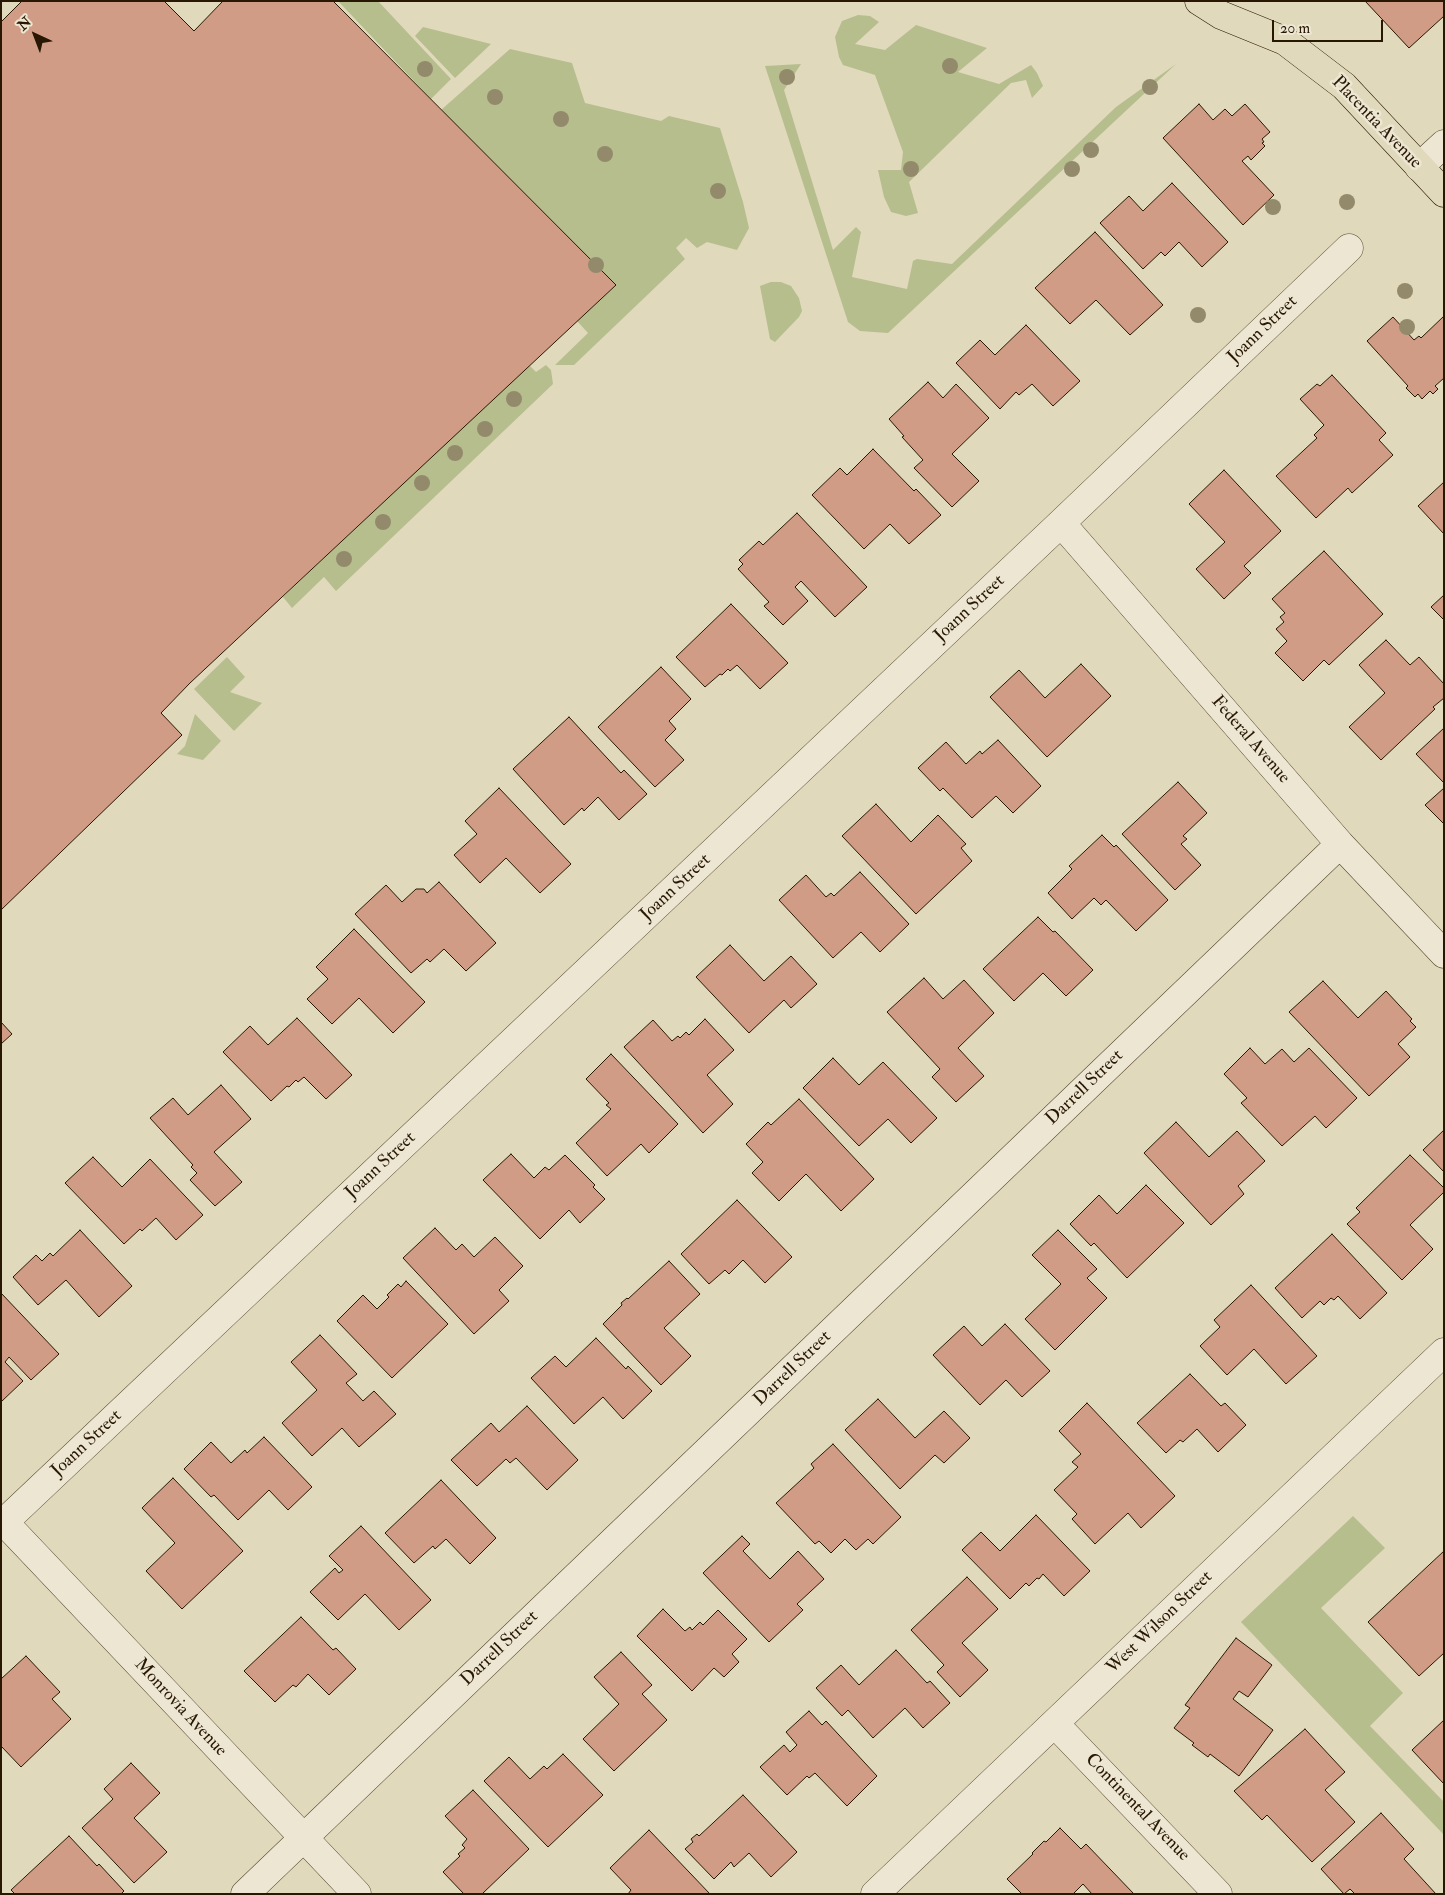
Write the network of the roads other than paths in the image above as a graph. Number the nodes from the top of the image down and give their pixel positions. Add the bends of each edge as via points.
1 (1198, 1) edge
2 (1444, 144) edge
3 (1418, 167) junction
4 (1444, 194) edge
5 (1348, 248) dead end
6 (1061, 523) junction
7 (1340, 844) junction
8 (1444, 954) edge
9 (1444, 1352) edge
10 (3, 1524) edge
11 (1055, 1724) junction
12 (303, 1838) junction
13 (245, 1894) edge
14 (357, 1894) edge
15 (876, 1894) edge
16 (1218, 1894) edge

1 - 3 main road, Placentia Avenue via 1221,15 1285,41 1344,86
2 - 3 street
3 - 4 main road, Placentia Avenue
5 - 6 street, Joann Street
6 - 7 street, Federal Avenue
6 - 10 street, Joann Street
7 - 8 street, Federal Avenue
7 - 12 street, Darrell Street
9 - 11 street, West Wilson Street
10 - 12 street, Monrovia Avenue
11 - 15 street, West Wilson Street
11 - 16 street, Continental Avenue
12 - 13 street, Darrell Street
12 - 14 street, Monrovia Avenue

